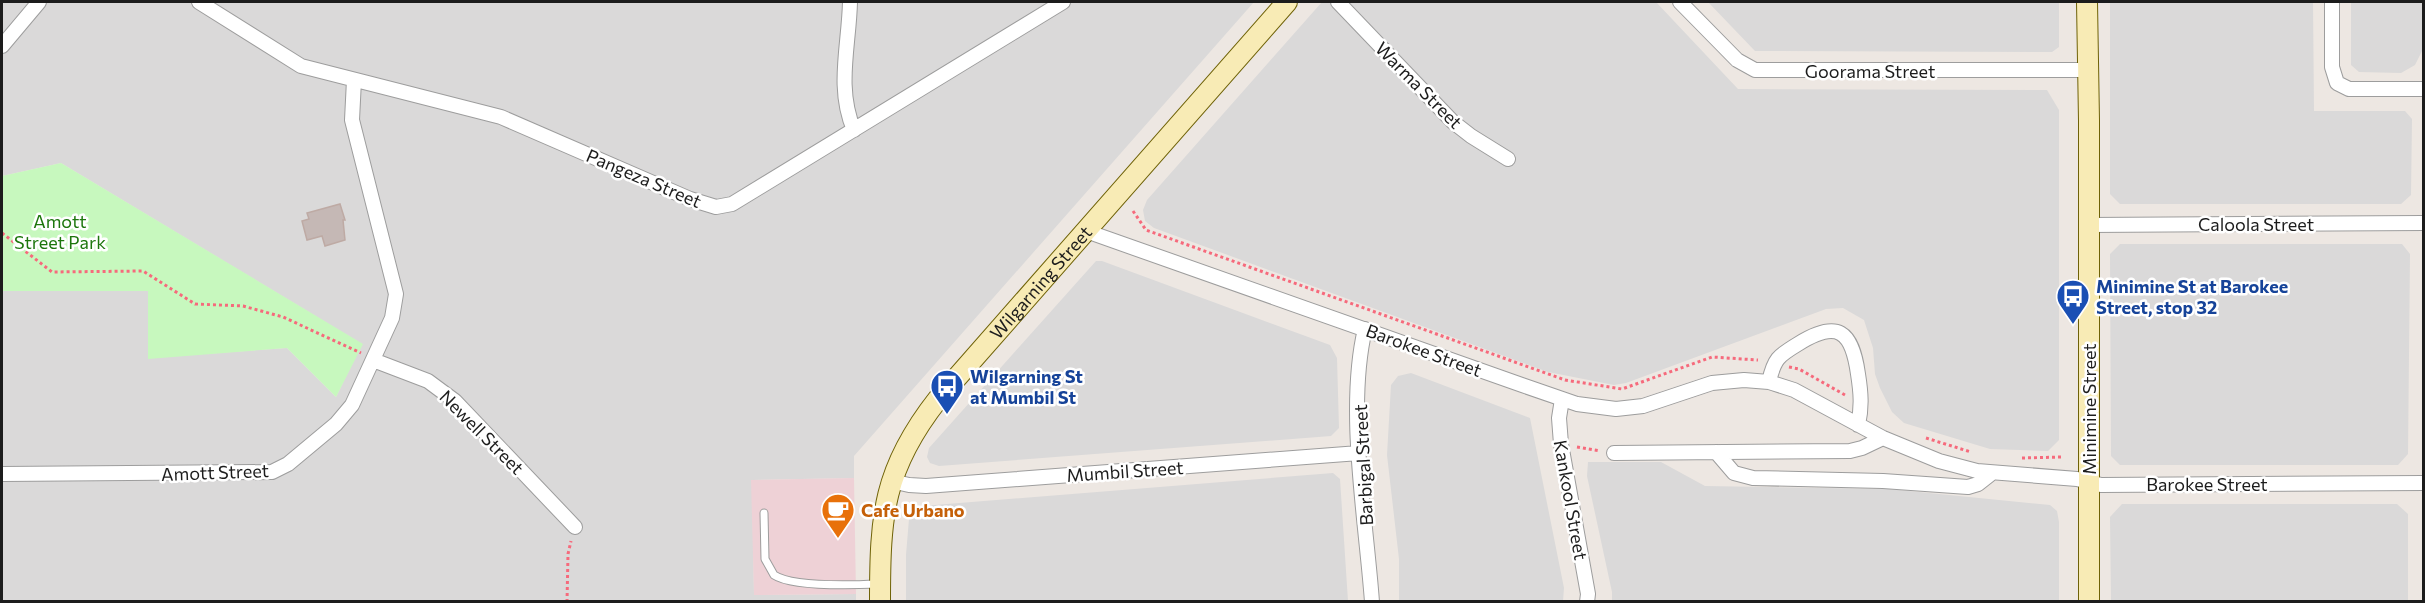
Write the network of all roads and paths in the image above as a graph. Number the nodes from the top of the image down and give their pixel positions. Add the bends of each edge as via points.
1 (39, 2) edge
2 (199, 2) edge
3 (850, 2) edge
4 (1064, 2) edge
5 (1287, 2) edge
6 (1338, 2) edge
7 (1680, 2) edge
8 (2087, 2) edge
9 (2332, 2) edge
10 (2, 46) edge
11 (2088, 70) junction
12 (354, 80) junction
13 (2424, 89) edge
14 (854, 130) junction
15 (1508, 159) dead end
16 (1133, 211) dead end
17 (2424, 223) edge
18 (2089, 225) junction
19 (1086, 231) junction
20 (2, 233) edge
21 (1365, 329) junction
22 (373, 360) junction
23 (1758, 360) dead end
24 (1782, 366) dead end
25 (1768, 382) junction
26 (1562, 399) junction
27 (1854, 400) dead end
28 (1858, 425) junction
29 (1922, 436) dead end
30 (1883, 438) junction
31 (1561, 444) junction
32 (1716, 452) junction
33 (1359, 453) junction
34 (1614, 453) joint
35 (1977, 455) dead end
36 (2012, 457) dead end
37 (2061, 457) dead end
38 (1992, 473) junction
39 (2, 474) edge
40 (891, 481) junction
41 (2089, 482) junction
42 (2424, 483) edge
43 (764, 513) dead end
44 (575, 527) joint
45 (880, 593) edge
46 (567, 602) edge
47 (1372, 602) edge
48 (1587, 602) edge
49 (2089, 602) edge

1 - 10 street
2 - 12 street, Pangeza Street via 301,66
3 - 14 street via 843,83
4 - 14 street, Pangeza Street
5 - 19 street, Wilgarning Street
6 - 15 street, Warma Street via 1453,122
7 - 11 street, Goorama Street via 1737,60 1755,70
8 - 11 street, Minimine Street
9 - 13 street via 2332,67 2337,83 2349,90
11 - 18 street, Minimine Street
12 - 14 street, Pangeza Street via 501,117 716,207 732,204
12 - 22 street, Amott Street via 352,120 396,294 395,311
16 - 23 path via 1146,230 1565,380 1622,389 1712,357
17 - 18 street, Caloola Street
18 - 41 street, Minimine Street
19 - 21 street, Barokee Street
19 - 40 street, Wilgarning Street via 924,417 903,451
20 - 22 path via 52,272 144,271 195,304 243,306 283,317
21 - 26 street, Barokee Street
21 - 33 street, Barbigal Street via 1359,358
22 - 39 street, Amott Street via 347,412 288,464 272,472
22 - 44 street, Newell Street via 428,381 455,401
24 - 27 path via 1799,369
25 - 26 street, Barokee Street via 1712,383 1626,409 1591,407
25 - 28 street, Barokee Street via 1794,390
25 - 28 street via 1774,362 1784,353 1815,334 1839,333 1850,341 1855,353 1862,403
26 - 31 street, Kankool Street via 1558,418
28 - 30 street, Barokee Street
29 - 35 path
30 - 32 street via 1850,451
30 - 38 street, Barokee Street via 1939,461
31 - 34 path
31 - 48 street, Kankool Street
32 - 34 street
32 - 38 street via 1734,473 1753,478 1968,487
33 - 40 street, Mumbil Street via 926,486
33 - 47 street, Barbigal Street
36 - 37 path
38 - 41 street, Barokee Street
40 - 45 street, Wilgarning Street via 882,519
41 - 42 street, Barokee Street
41 - 49 street, Minimine Street
43 - 45 lane via 765,559 778,578
44 - 46 path via 568,554

